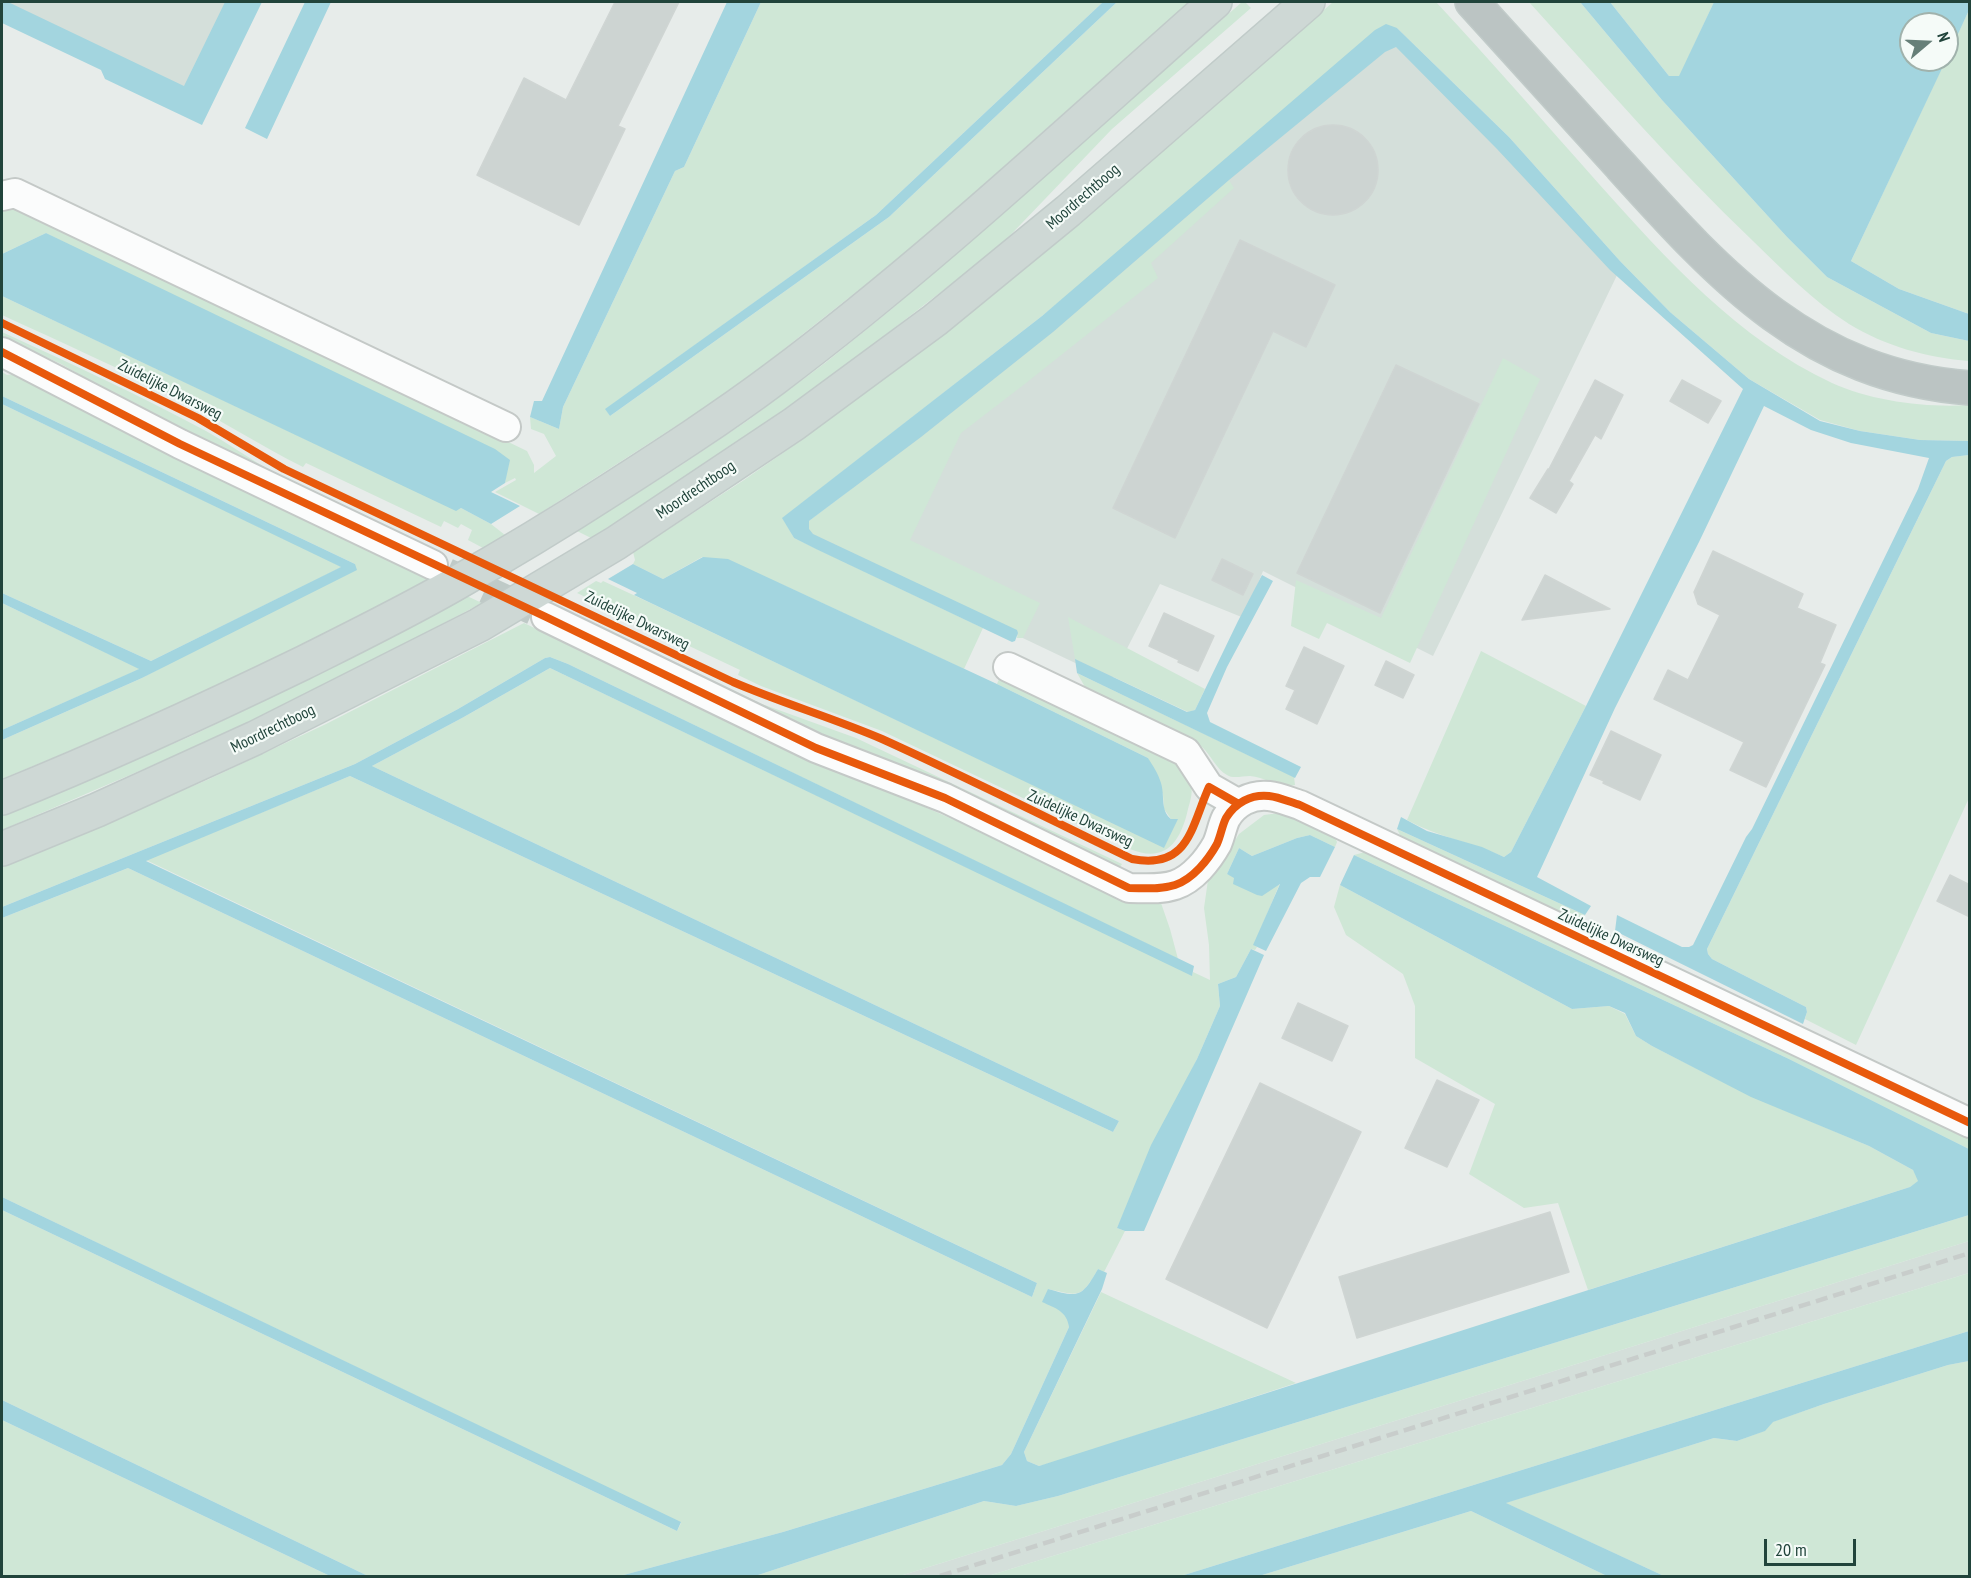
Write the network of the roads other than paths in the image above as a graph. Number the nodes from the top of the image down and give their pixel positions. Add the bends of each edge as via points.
1 (1215, 2) edge
2 (1308, 2) edge
3 (1472, 2) edge
4 (2, 196) edge
5 (2, 352) edge
6 (1970, 388) edge
7 (506, 427) dead end
8 (433, 565) tunnel mouth
9 (546, 617) tunnel mouth
10 (1008, 667) dead end
11 (2, 798) edge
12 (1237, 803) junction
13 (2, 849) edge
14 (1970, 1123) edge

1 - 11 main road via 851,320 675,448 462,580 363,633 236,696
2 - 13 main road, Moordrechtboog via 1068,211 934,320 794,424 625,537 479,625 275,729
3 - 6 highway via 1686,237 1765,309 1821,345 1870,366 1921,381
4 - 7 street via 15,193
5 - 8 street via 180,444
9 - 12 street via 816,748 945,798 1129,888 1157,889 1190,877 1205,862
10 - 12 street via 1186,752 1209,787
12 - 14 street, Zuidelijke Dwarsweg via 1269,796 1300,805

